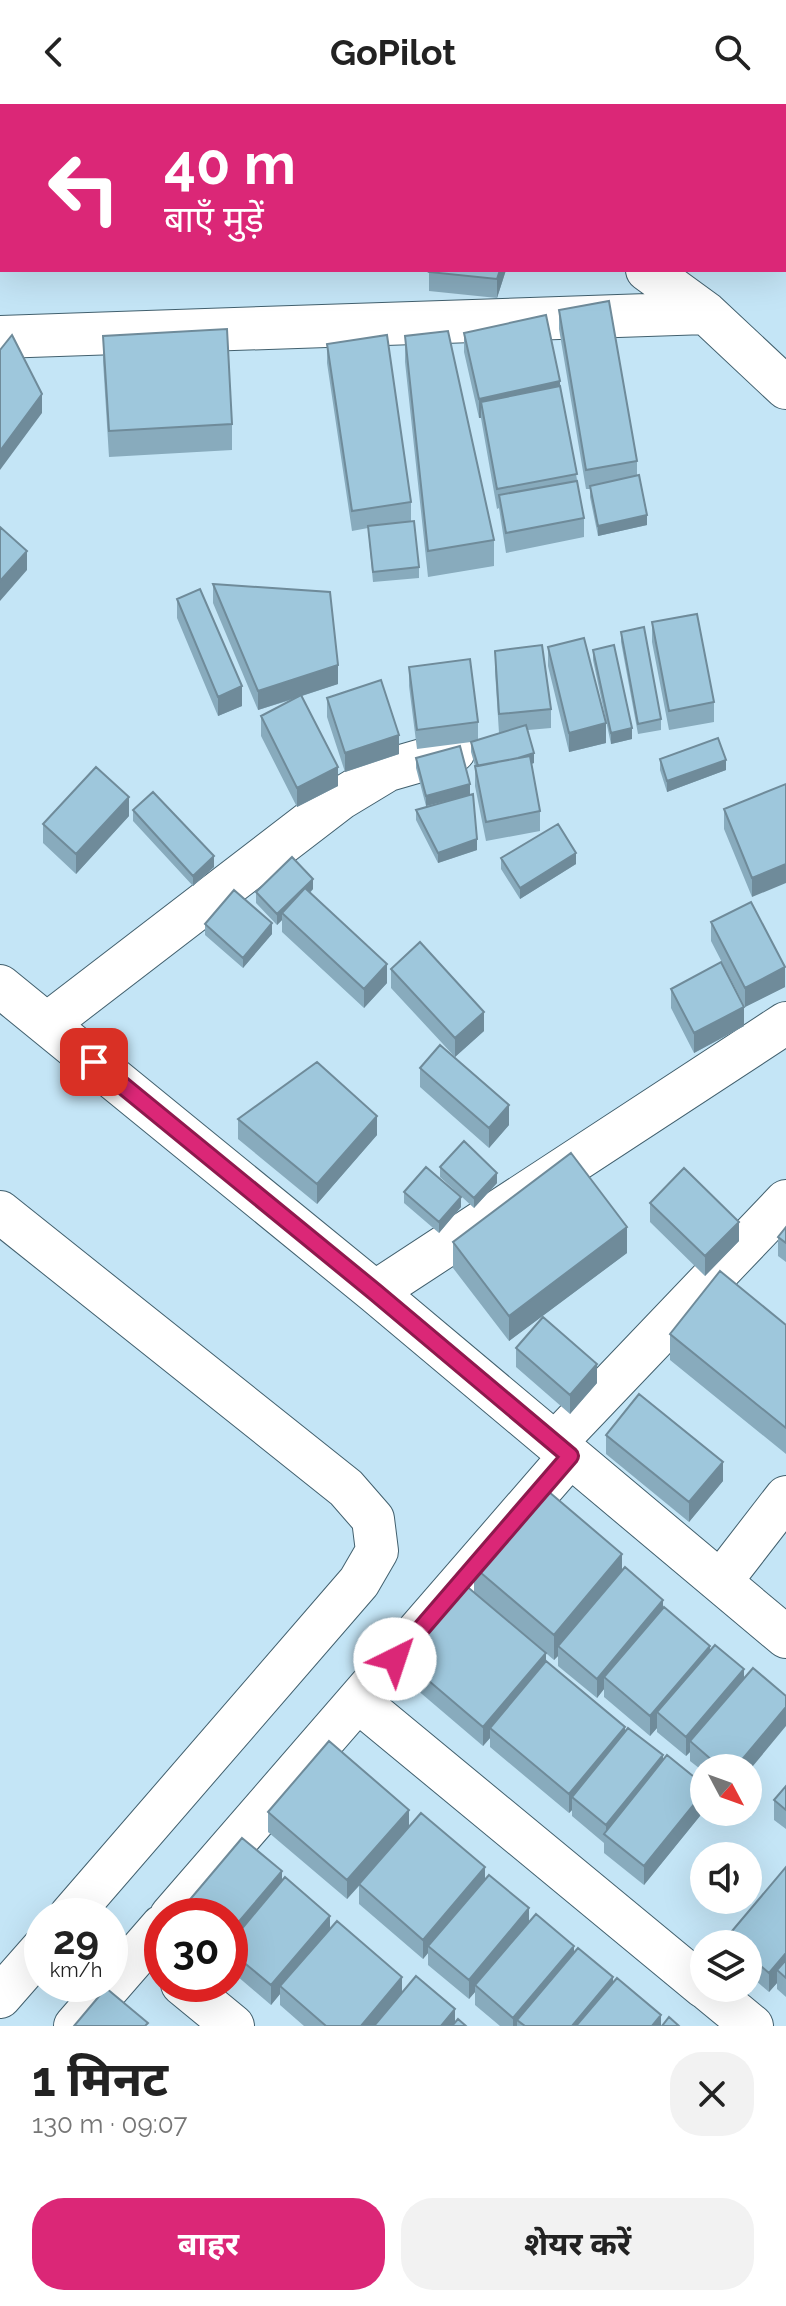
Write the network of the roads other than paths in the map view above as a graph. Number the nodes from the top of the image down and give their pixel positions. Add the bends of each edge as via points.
1 (650, 272) edge
2 (706, 313) junction
3 (0, 337) edge
4 (786, 388) edge
5 (454, 751) edge
6 (0, 986) edge
7 (786, 1023) edge
8 (47, 1024) junction
9 (786, 1201) edge
10 (0, 1212) edge
11 (375, 1292) junction
12 (563, 1449) junction
13 (786, 1497) edge
14 (721, 1581) junction
15 (786, 1637) edge
16 (359, 1702) junction
17 (86, 1898) edge
18 (187, 1898) edge
19 (144, 1959) edge
20 (24, 1970) edge
21 (690, 1975) edge
22 (0, 1997) edge
23 (204, 2002) edge
24 (723, 2002) edge
25 (75, 2026) edge
26 (233, 2026) edge
27 (752, 2026) edge

1 - 2 street
2 - 3 street
2 - 4 street
5 - 8 street via 388,770 340,799
6 - 8 street
7 - 11 street
8 - 11 street
9 - 12 street
10 - 17 street via 346,1488 373,1519 377,1551 359,1582
11 - 12 street
12 - 14 street
12 - 16 street
13 - 14 street
14 - 15 street
16 - 18 street
16 - 21 street
19 - 25 street
20 - 22 street
23 - 26 street
24 - 27 street

